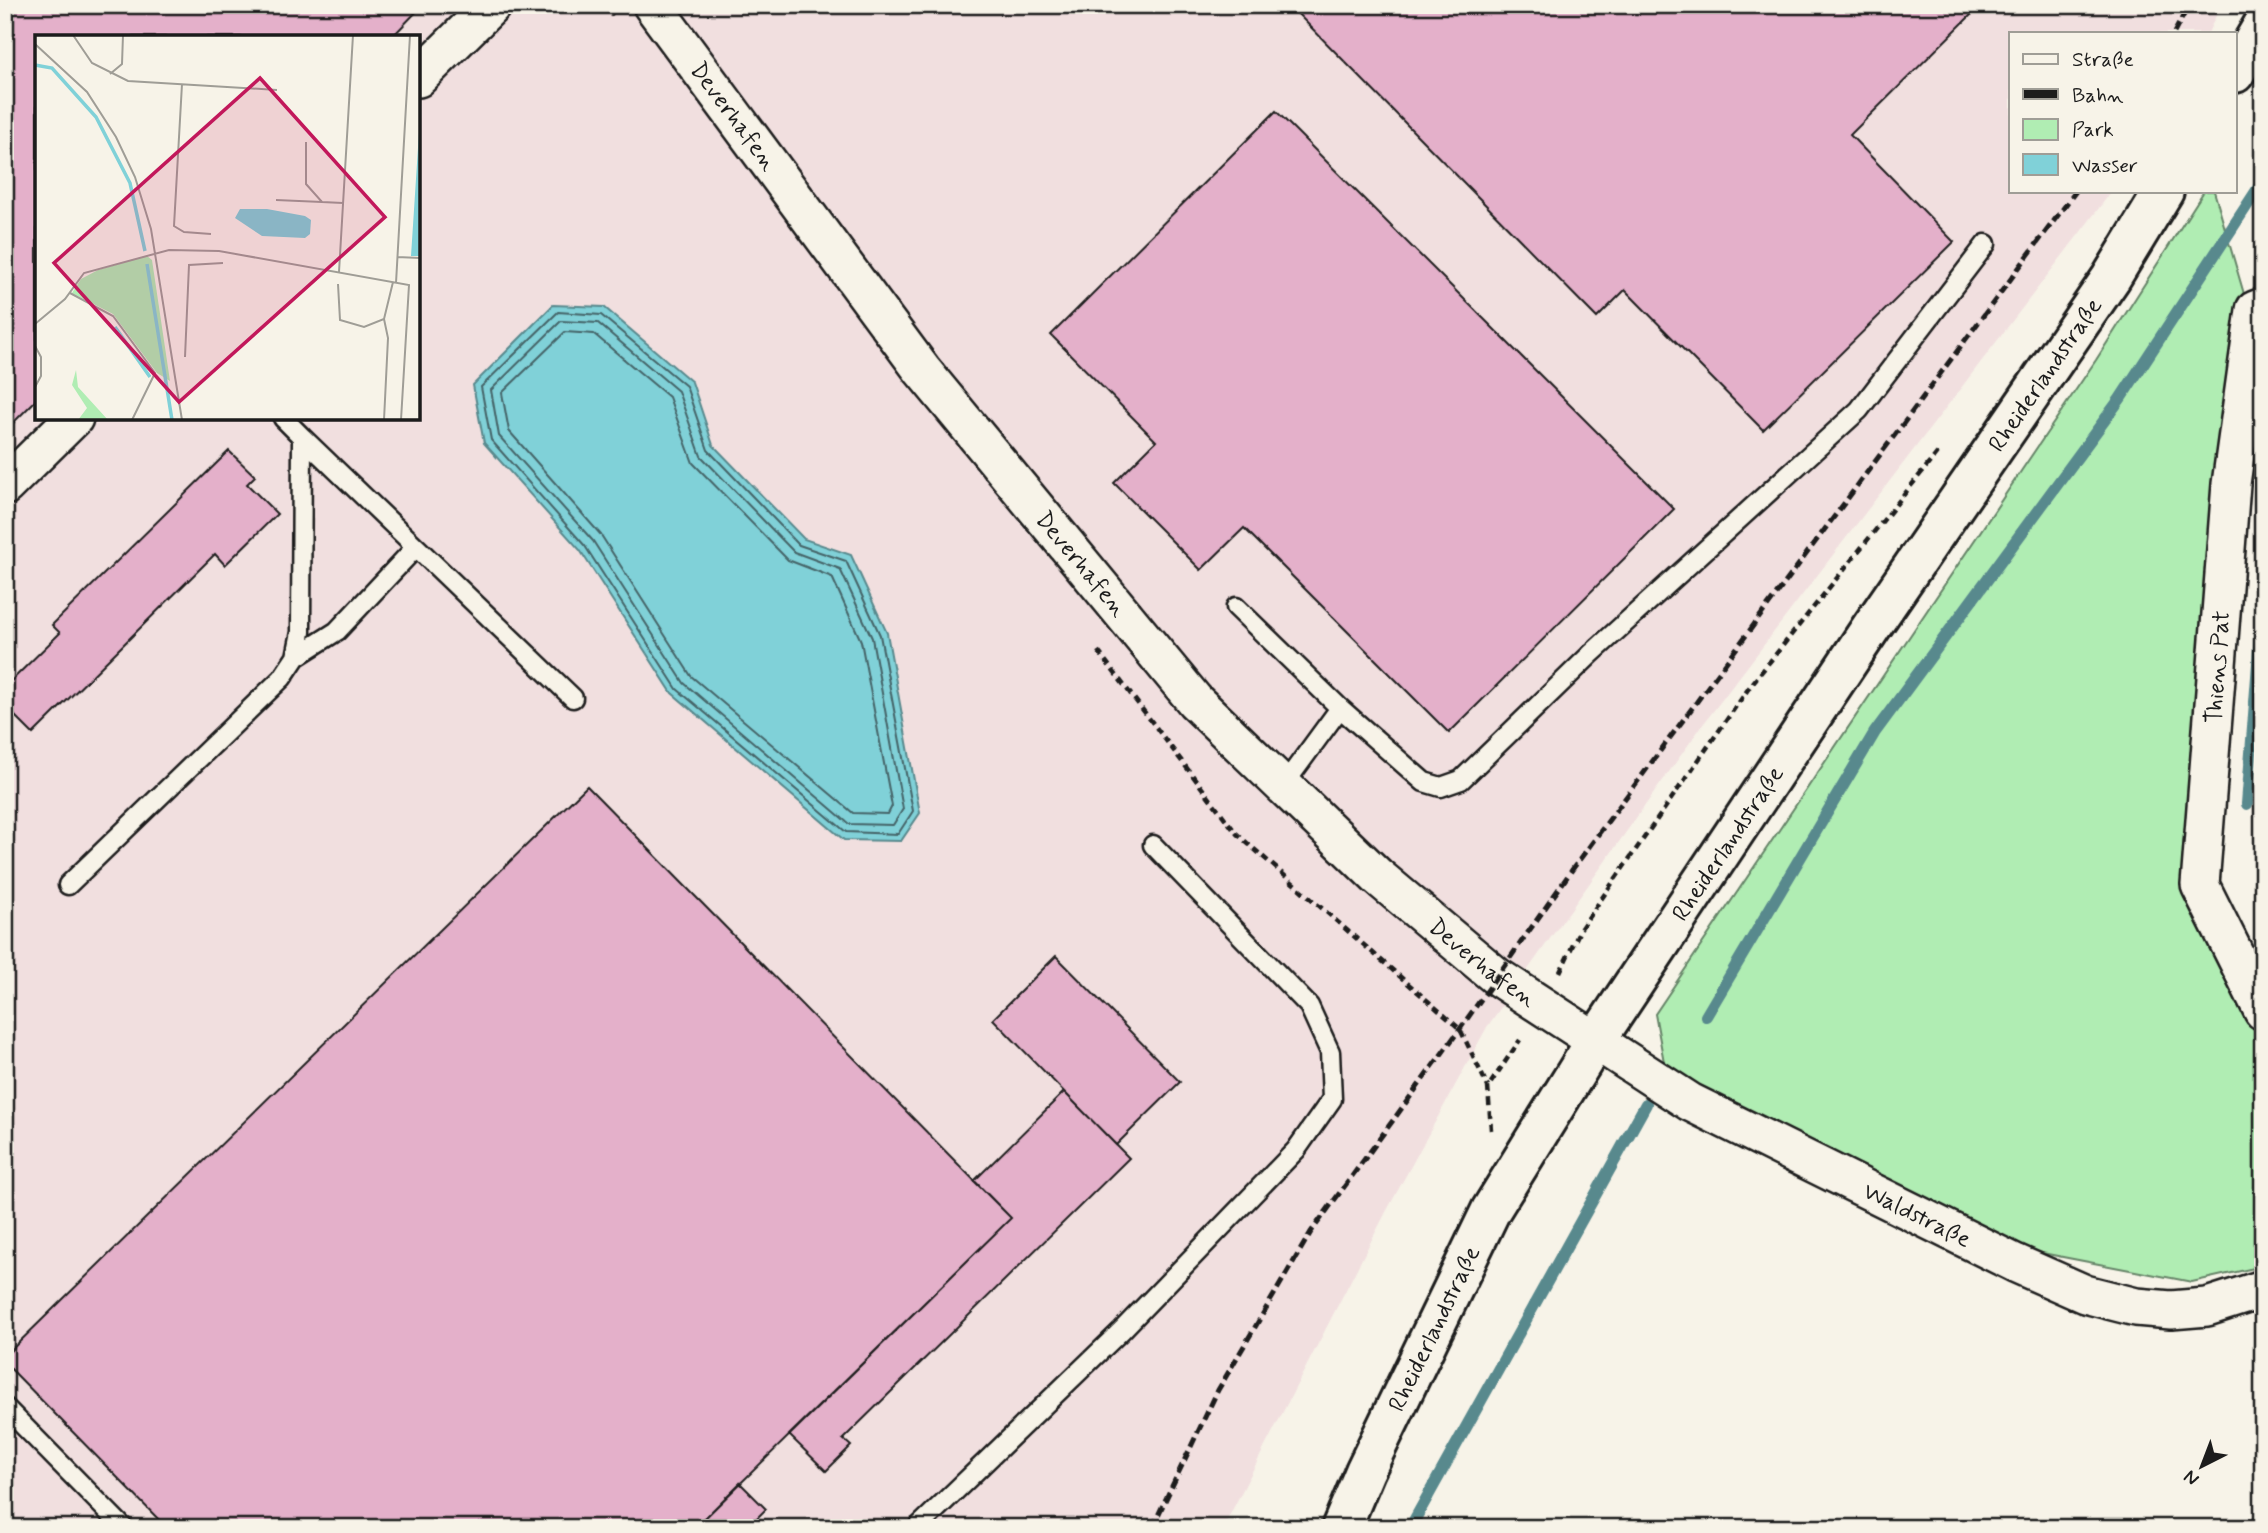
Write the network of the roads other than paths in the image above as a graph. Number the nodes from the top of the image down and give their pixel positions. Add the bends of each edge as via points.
1 (492, 5) edge
2 (652, 5) edge
3 (2263, 25) edge
4 (2236, 71) edge
5 (420, 76) edge
6 (2163, 192) edge
7 (1986, 244) dead end
8 (2259, 309) edge
9 (72, 420) edge
10 (285, 420) edge
11 (302, 437) junction
12 (5, 486) edge
13 (416, 547) junction
14 (1236, 607) dead end
15 (296, 657) junction
16 (573, 698) dead end
17 (1340, 708) junction
18 (1283, 786) junction
19 (1153, 845) dead end
20 (68, 885) dead end
21 (2263, 1012) edge
22 (1595, 1042) junction
23 (2263, 1289) edge
24 (5, 1407) edge
25 (124, 1528) edge
26 (917, 1528) edge
27 (1341, 1528) edge

1 - 5 street
2 - 18 street, Deverhafen via 922,370 1195,701
3 - 4 main road
6 - 22 main road, Rheiderlandstraße via 2111,278
7 - 17 lane via 1859,410 1591,654 1461,780 1441,787 1424,782
8 - 21 street, Thiens Pat via 2231,484 2200,885
9 - 12 street
10 - 11 lane
11 - 13 lane
11 - 15 lane via 301,632
13 - 15 lane via 337,631
13 - 16 lane
14 - 17 lane
15 - 20 lane via 282,678
17 - 18 lane
18 - 22 street, Deverhafen via 1377,876 1496,976
19 - 26 lane via 1309,1006 1329,1052 1332,1099 1286,1160 1122,1330
22 - 23 street, Waldstraße via 1690,1102 2015,1264 2085,1294 2171,1310 2207,1307
22 - 27 main road, Rheiderlandstraße via 1491,1210
24 - 25 lane

